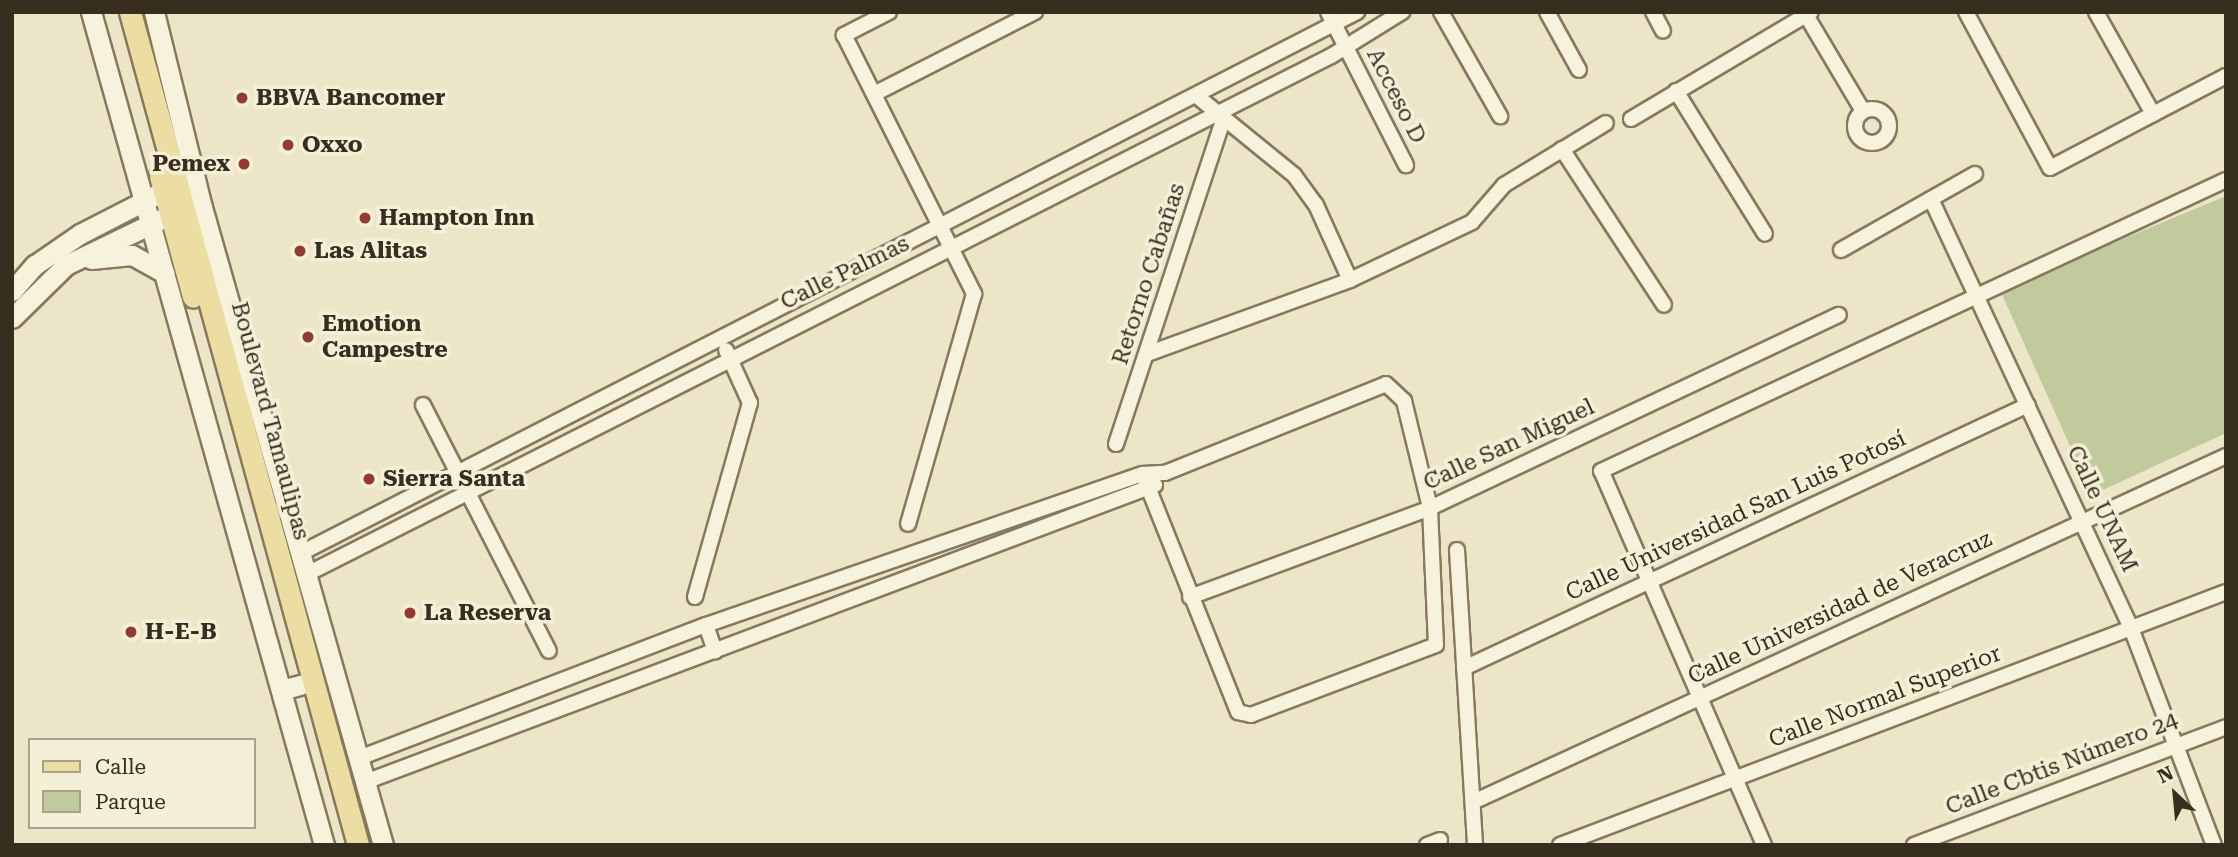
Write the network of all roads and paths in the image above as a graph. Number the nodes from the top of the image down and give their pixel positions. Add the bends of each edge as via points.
1 (91, 12) edge
2 (115, 12) edge
3 (130, 12) edge
4 (154, 12) edge
5 (889, 12) edge
6 (1035, 12) edge
7 (1356, 12) edge
8 (1402, 12) edge
9 (1441, 12) edge
10 (1547, 12) edge
11 (1653, 12) edge
12 (1966, 12) edge
13 (2096, 12) edge
14 (1808, 14) edge
15 (1331, 19) edge
16 (1663, 31) dead end
17 (1346, 47) junction
18 (1579, 70) dead end
19 (2226, 76) edge
20 (161, 84) junction
21 (1676, 92) junction
22 (874, 94) junction
23 (1198, 97) junction
24 (1863, 111) dead end
25 (2154, 114) junction
26 (1221, 116) junction
27 (1500, 116) dead end
28 (1631, 119) dead end
29 (1606, 123) dead end
30 (1562, 149) junction
31 (1406, 165) dead end
32 (1975, 174) dead end
33 (2226, 180) edge
34 (178, 185) junction
35 (1931, 199) junction
36 (144, 201) junction
37 (177, 214) junction
38 (940, 226) junction
39 (1765, 234) dead end
40 (950, 246) junction
41 (1841, 250) dead end
42 (66, 265) junction
43 (164, 273) junction
44 (1350, 280) junction
45 (12, 290) edge
46 (1975, 292) junction
47 (1664, 305) dead end
48 (1839, 315) dead end
49 (12, 317) edge
50 (721, 339) junction
51 (1147, 354) junction
52 (729, 356) junction
53 (423, 405) dead end
54 (2028, 405) junction
55 (258, 440) junction
56 (1116, 444) dead end
57 (2226, 456) edge
58 (458, 473) junction
59 (1143, 474) junction
60 (1165, 474) junction
61 (468, 491) junction
62 (1150, 492) junction
63 (1430, 508) junction
64 (2084, 522) junction
65 (908, 524) dead end
66 (1457, 550) dead end
67 (301, 553) junction
68 (901, 558) junction
69 (307, 574) junction
70 (1650, 582) junction
71 (905, 583) junction
72 (2226, 592) edge
73 (695, 597) dead end
74 (1190, 597) junction
75 (706, 625) junction
76 (2131, 628) junction
77 (549, 651) dead end
78 (715, 651) junction
79 (1464, 668) junction
80 (290, 687) junction
81 (515, 697) junction
82 (1702, 697) junction
83 (526, 721) junction
84 (2226, 727) edge
85 (2178, 745) junction
86 (359, 758) junction
87 (1739, 777) junction
88 (365, 782) junction
89 (1473, 802) junction
90 (324, 845) edge
91 (343, 845) edge
92 (358, 845) edge
93 (383, 845) edge
94 (1475, 845) edge
95 (1560, 845) edge
96 (1764, 845) edge
97 (1914, 845) edge
98 (2214, 845) edge

1 - 36 street
2 - 34 main road, Boulevard Tamaulipas
3 - 20 main road, Boulevard Tamaulipas
4 - 20 street
5 - 22 street via 844,35
6 - 22 street
7 - 15 street, Calle Palmas
8 - 17 street, Calle Palmas
9 - 27 street
10 - 18 street
11 - 16 street
12 - 25 street via 2050,168
13 - 25 street
14 - 21 street
14 - 24 street
15 - 17 street, Acceso D
15 - 23 street, Calle Palmas
17 - 26 street, Calle Palmas
17 - 31 street, Acceso D
19 - 25 street
20 - 34 main road, Boulevard Tamaulipas
21 - 28 street
21 - 39 street
22 - 38 street
23 - 26 street
23 - 38 street, Calle Palmas
26 - 40 street, Calle Palmas
26 - 44 street via 1294,175 1316,205
26 - 51 street, Retorno Cabañas
29 - 30 street
30 - 44 street via 1504,185 1472,222
30 - 47 street
32 - 35 street
33 - 46 street
34 - 36 street
34 - 37 main road, Boulevard Tamaulipas
35 - 41 street
35 - 46 street, Calle UNAM
36 - 37 street
36 - 45 street via 57,249
37 - 42 street
37 - 43 street
37 - 55 main road, Boulevard Tamaulipas
37 - 80 main road, Boulevard Tamaulipas
38 - 40 street
38 - 50 street, Calle Palmas
40 - 52 street, Calle Palmas
40 - 65 street via 974,294
42 - 43 street via 123,255
42 - 49 street
43 - 80 street
44 - 51 street
46 - 54 street, Calle UNAM
46 - 70 street via 1601,471
48 - 63 street, Calle San Miguel
50 - 52 street
50 - 58 street, Calle Palmas
51 - 56 street, Retorno Cabañas
52 - 61 street, Calle Palmas
52 - 73 street via 750,403
53 - 58 street
54 - 64 street, Calle UNAM
54 - 70 street, Calle Universidad San Luis Potosí
55 - 67 street
55 - 92 main road, Boulevard Tamaulipas
57 - 64 street, Calle Universidad de Veracruz
58 - 61 street
58 - 67 street, Calle Palmas
59 - 60 street
59 - 62 street
59 - 68 street
60 - 62 street
60 - 63 street via 1386,384 1404,401
61 - 69 street, Calle Palmas
61 - 77 street
62 - 71 street
62 - 74 street
63 - 74 street, Calle San Miguel
63 - 74 street via 1436,645 1251,715 1231,705
64 - 76 street, Calle UNAM
64 - 82 street, Calle Universidad de Veracruz
66 - 79 street
67 - 69 street
68 - 71 street
68 - 75 street
69 - 86 street
70 - 79 street, Calle Universidad San Luis Potosí
70 - 82 street
71 - 78 street
72 - 76 street, Calle Normal Superior
75 - 78 street
75 - 81 street
76 - 85 street, Calle UNAM
76 - 87 street, Calle Normal Superior
78 - 83 street
79 - 89 street
80 - 90 street
80 - 91 main road, Boulevard Tamaulipas
81 - 83 street
81 - 86 street
82 - 87 street
82 - 89 street, Calle Universidad de Veracruz
83 - 88 street
84 - 85 street, Calle Cbtis Número 24
85 - 97 street, Calle Cbtis Número 24
85 - 98 street, Calle UNAM
86 - 88 street
87 - 95 street, Calle Normal Superior
87 - 96 street
88 - 93 street
89 - 94 street

